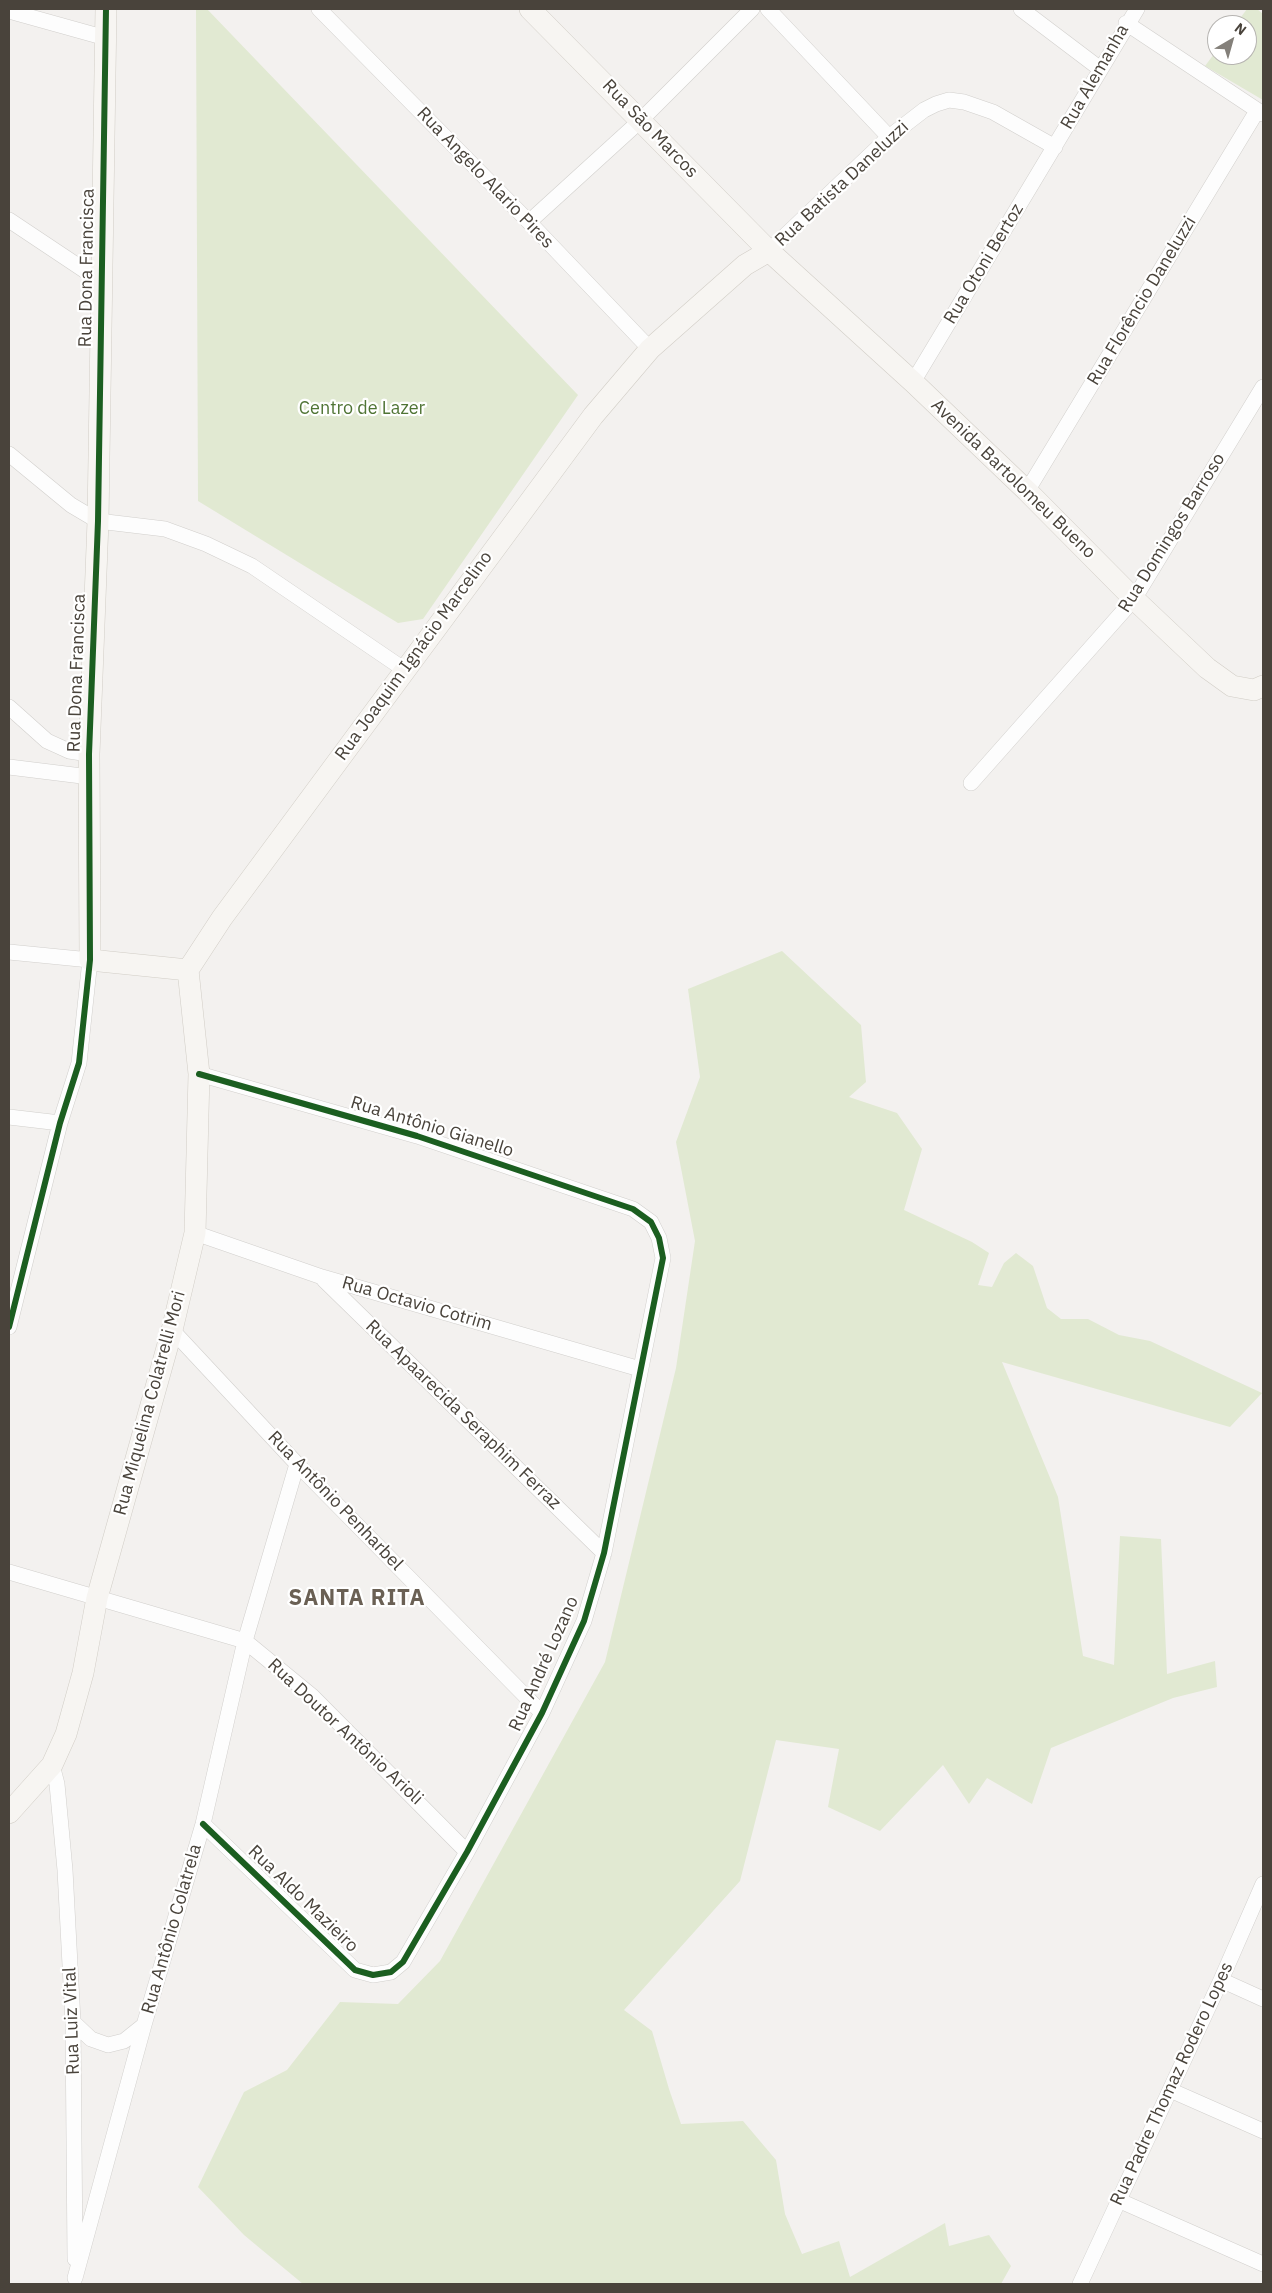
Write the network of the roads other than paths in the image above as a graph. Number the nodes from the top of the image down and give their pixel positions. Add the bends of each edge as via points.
1 (106, 9) edge
2 (319, 9) edge
3 (530, 9) edge
4 (752, 9) edge
5 (768, 9) edge
6 (1021, 9) edge
7 (1136, 9) edge
8 (9, 11) edge
9 (1126, 23) junction
10 (106, 38) junction
11 (1099, 68) junction
12 (1260, 112) edge
13 (641, 120) junction
14 (889, 137) junction
15 (1055, 147) junction
16 (9, 220) edge
17 (529, 222) junction
18 (768, 251) junction
19 (102, 282) junction
20 (650, 349) junction
21 (912, 382) junction
22 (1263, 387) edge
23 (9, 454) edge
24 (1027, 491) junction
25 (98, 521) junction
26 (1134, 599) junction
27 (405, 670) junction
28 (1263, 686) edge
29 (9, 707) edge
30 (89, 754) junction
31 (9, 767) edge
32 (90, 777) junction
33 (971, 783) dead end
34 (9, 952) edge
35 (90, 960) junction
36 (188, 970) junction
37 (199, 1074) junction
38 (9, 1117) edge
39 (60, 1124) junction
40 (651, 1222) joint
41 (195, 1233) junction
42 (322, 1277) junction
43 (9, 1328) edge
44 (172, 1330) junction
45 (640, 1369) junction
46 (297, 1464) junction
47 (604, 1553) junction
48 (9, 1572) edge
49 (96, 1598) junction
50 (245, 1641) junction
51 (542, 1713) junction
52 (52, 1765) junction
53 (9, 1813) edge
54 (203, 1824) junction
55 (467, 1852) junction
56 (1263, 1884) edge
57 (391, 1972) joint
58 (1221, 1980) junction
59 (1263, 1999) edge
60 (73, 2022) junction
61 (144, 2025) junction
62 (1170, 2090) junction
63 (1263, 2131) edge
64 (1118, 2200) junction
65 (1263, 2264) edge
66 (71, 2281) edge
67 (1080, 2284) edge

1 - 10 street, Rua Dona Francisca
2 - 17 street, Rua Angelo Alario Pires
3 - 13 street, Rua São Marcos
4 - 13 street
5 - 14 street
6 - 11 street
7 - 9 street, Rua Alemanha
8 - 10 street
9 - 11 street, Rua Alemanha
9 - 12 street
10 - 19 street, Rua Dona Francisca
11 - 15 street, Rua Alemanha
12 - 24 street, Rua Florêncio Daneluzzi
13 - 17 street
13 - 18 street, Rua São Marcos
14 - 15 street, Rua Batista Daneluzzi via 924,110 949,100 992,112
14 - 18 street, Rua Batista Daneluzzi
15 - 21 street, Rua Otoni Bertoz
16 - 19 street
17 - 20 street, Rua Angelo Alario Pires
18 - 20 street, Rua Batista Daneluzzi via 745,265
18 - 21 street, Avenida Bartolomeu Bueno
19 - 25 street, Rua Dona Francisca
20 - 27 street, Rua Joaquim Ignácio Marcelino via 592,416
21 - 24 street, Avenida Bartolomeu Bueno
22 - 26 street, Rua Domingos Barroso
23 - 25 street via 71,505
24 - 26 street, Avenida Bartolomeu Bueno
25 - 27 street via 165,529 252,566
25 - 30 street, Rua Dona Francisca
26 - 28 street, Avenida Bartolomeu Bueno via 1207,668 1232,686 1254,690
26 - 33 street, Rua Domingos Barroso
27 - 36 street, Rua Joaquim Ignácio Marcelino via 222,918
29 - 30 street via 47,741 68,751
30 - 32 street, Rua Dona Francisca
31 - 32 street
32 - 35 street, Rua Dona Francisca
34 - 35 street
35 - 36 street
35 - 39 street, Rua Dona Francisca via 80,1063
36 - 37 street, Rua Miquelina Colatrelli Mori
37 - 40 street, Rua Antônio Gianello via 418,1136 634,1209
37 - 41 street, Rua Miquelina Colatrelli Mori
38 - 39 street
39 - 43 street, Rua Dona Francisca
40 - 45 street, Rua André Lozano via 659,1238 663,1258
41 - 42 street, Rua Octavio Cotrim
41 - 44 street, Rua Miquelina Colatrelli Mori
42 - 45 street, Rua Octavio Cotrim
42 - 47 street, Rua Apaarecida Seraphim Ferraz
44 - 46 street, Rua Antônio Penharbel
44 - 49 street, Rua Miquelina Colatrelli Mori
45 - 47 street, Rua André Lozano
46 - 50 street, Rua Antônio Colatrela
46 - 51 street, Rua Antônio Penharbel
47 - 51 street, Rua André Lozano via 584,1621
48 - 49 street, Rua Doutor Antônio Arioli
49 - 50 street, Rua Doutor Antônio Arioli
49 - 52 street, Rua Miquelina Colatrelli Mori via 83,1673 66,1734
50 - 54 street, Rua Antônio Colatrela
50 - 55 street, Rua Doutor Antônio Arioli via 312,1696
51 - 55 street, Rua André Lozano
52 - 53 street, Rua Miquelina Colatrelli Mori
52 - 60 street, Rua Luiz Vital via 57,1784 65,1870
54 - 57 street, Rua Aldo Mazieiro via 355,1970 373,1975
54 - 61 street, Rua Antônio Colatrela
55 - 57 street, Rua André Lozano via 403,1962
56 - 58 street, Rua Padre Thomaz Rodero Lopes
58 - 59 street
58 - 62 street, Rua Padre Thomaz Rodero Lopes
60 - 61 street via 91,2039 108,2046 124,2041
60 - 66 street, Rua Luiz Vital
61 - 66 street, Rua Antônio Colatrela
62 - 63 street
62 - 64 street, Rua Padre Thomaz Rodero Lopes
64 - 65 street
64 - 67 street, Rua Padre Thomaz Rodero Lopes

